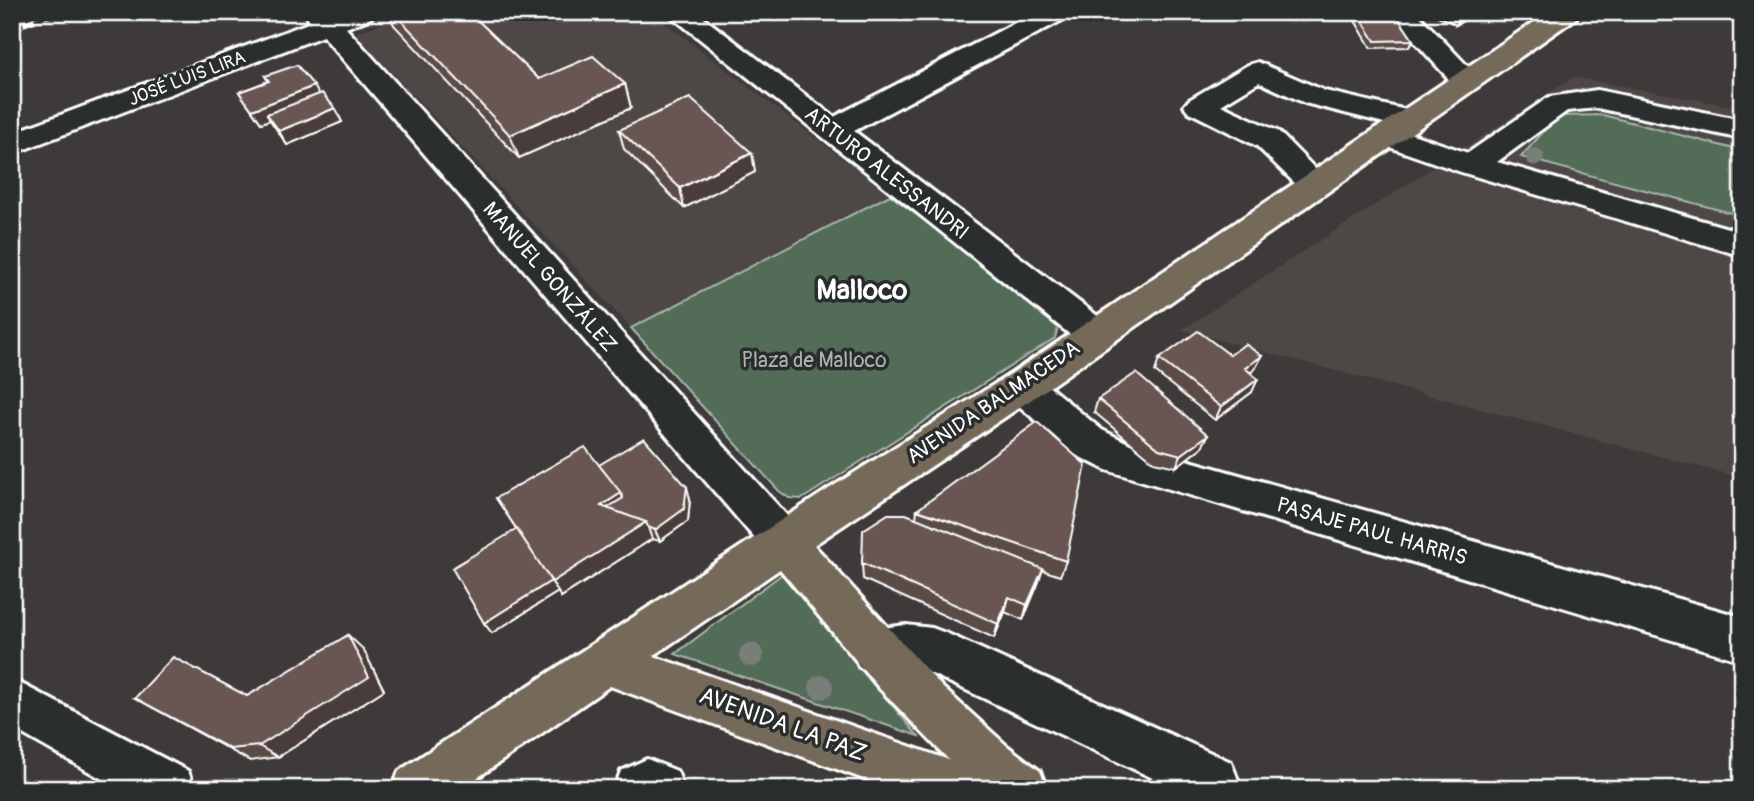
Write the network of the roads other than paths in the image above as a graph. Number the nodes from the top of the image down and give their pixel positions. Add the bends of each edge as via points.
1 (362, 12) edge
2 (679, 12) edge
3 (1057, 12) edge
4 (1404, 13) edge
5 (1554, 14) edge
6 (322, 18) edge
7 (1466, 81) junction
8 (1397, 128) junction
9 (1742, 130) edge
10 (831, 131) junction
11 (12, 144) edge
12 (1472, 165) junction
13 (1314, 184) junction
14 (1742, 244) edge
15 (1096, 334) junction
16 (1022, 386) junction
17 (784, 542) junction
18 (1742, 639) edge
19 (875, 651) junction
20 (604, 662) junction
21 (12, 702) edge
22 (1213, 780) dead end
23 (170, 789) edge
24 (417, 789) edge
25 (639, 789) edge
26 (659, 789) edge
27 (960, 789) edge
28 (1022, 789) edge

1 - 6 street, JOSÉ LUIS LIRA
2 - 10 street, ARTURO ALESSANDRI
3 - 10 street
4 - 7 street
5 - 7 main road, AVENIDA BALMACEDA
6 - 11 street, JOSÉ LUIS LIRA
6 - 17 street, MANUEL GONZÁLEZ
7 - 8 main road, AVENIDA BALMACEDA
8 - 12 street
8 - 13 main road, AVENIDA BALMACEDA
8 - 13 street via 1357,110 1285,115 1268,139
9 - 12 street via 1597,99 1559,103
10 - 15 street, ARTURO ALESSANDRI
12 - 14 street
13 - 15 main road, AVENIDA BALMACEDA
15 - 16 main road, AVENIDA BALMACEDA
16 - 17 main road, AVENIDA BALMACEDA
16 - 18 street, PASAJE PAUL HARRIS via 1088,442 1120,458
17 - 19 main road
17 - 20 main road, AVENIDA BALMACEDA
19 - 22 street via 932,650
19 - 28 main road via 967,745
20 - 24 main road, AVENIDA BALMACEDA
20 - 27 main road, AVENIDA LA PAZ
21 - 23 street
25 - 26 street via 647,784

